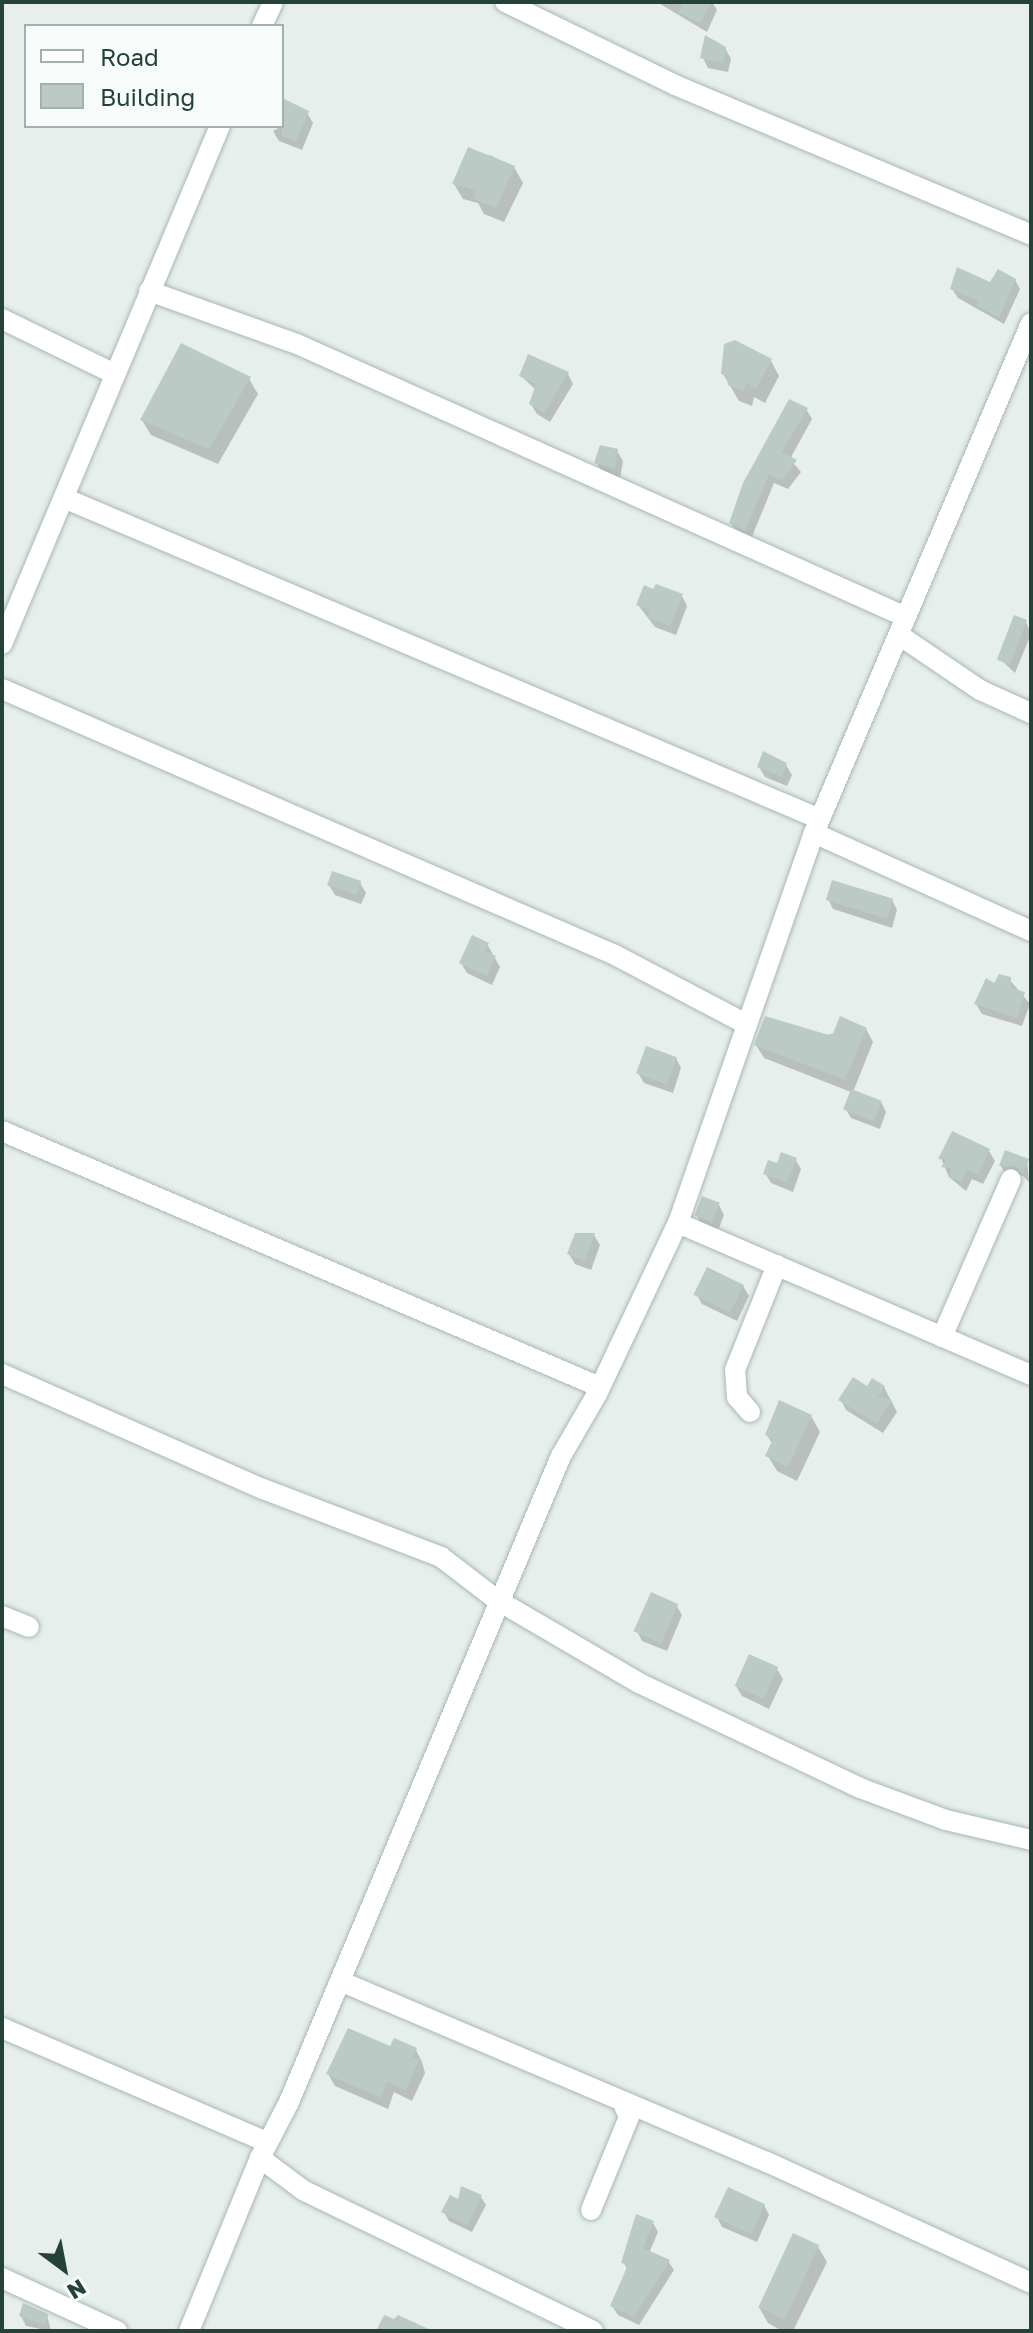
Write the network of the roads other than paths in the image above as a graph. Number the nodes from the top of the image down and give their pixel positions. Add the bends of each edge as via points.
1 (273, 2) edge
2 (505, 2) edge
3 (263, 24) edge
4 (219, 128) edge
5 (1031, 235) edge
6 (149, 291) junction
7 (2, 319) edge
8 (1031, 323) edge
9 (115, 374) junction
10 (64, 498) junction
11 (903, 626) junction
12 (2, 644) edge
13 (2, 689) edge
14 (1031, 713) edge
15 (817, 826) junction
16 (1031, 931) edge
17 (746, 1024) junction
18 (2, 1131) edge
19 (1011, 1179) dead end
20 (678, 1223) junction
21 (777, 1265) junction
22 (942, 1337) junction
23 (2, 1374) edge
24 (1031, 1375) edge
25 (600, 1387) junction
26 (750, 1412) dead end
27 (497, 1600) junction
28 (2, 1616) edge
29 (29, 1627) dead end
30 (1031, 1840) edge
31 (340, 1981) junction
32 (2, 2028) edge
33 (622, 2101) junction
34 (264, 2150) junction
35 (591, 2210) dead end
36 (2, 2278) edge
37 (1031, 2283) edge
38 (117, 2331) edge
39 (189, 2331) edge
40 (593, 2331) edge

1 - 3 street
2 - 5 street via 675,85
4 - 6 street
6 - 9 street
6 - 11 street via 297,344
7 - 9 street
8 - 11 street
9 - 10 street
10 - 12 street
10 - 15 street
11 - 14 street via 980,690
11 - 15 street
13 - 17 street via 615,955
15 - 16 street
15 - 17 street
17 - 20 street
18 - 25 street
19 - 22 street
20 - 21 street
20 - 25 street
21 - 22 street
21 - 26 street via 735,1370 737,1397
22 - 24 street
23 - 27 street via 263,1489 441,1557
25 - 27 street via 561,1456
27 - 30 street via 639,1683 860,1788 946,1820
27 - 31 street
28 - 29 street
31 - 33 street
31 - 34 street
32 - 34 street
33 - 35 street via 629,2117
33 - 37 street
34 - 39 street
34 - 40 street via 303,2190
36 - 38 street

